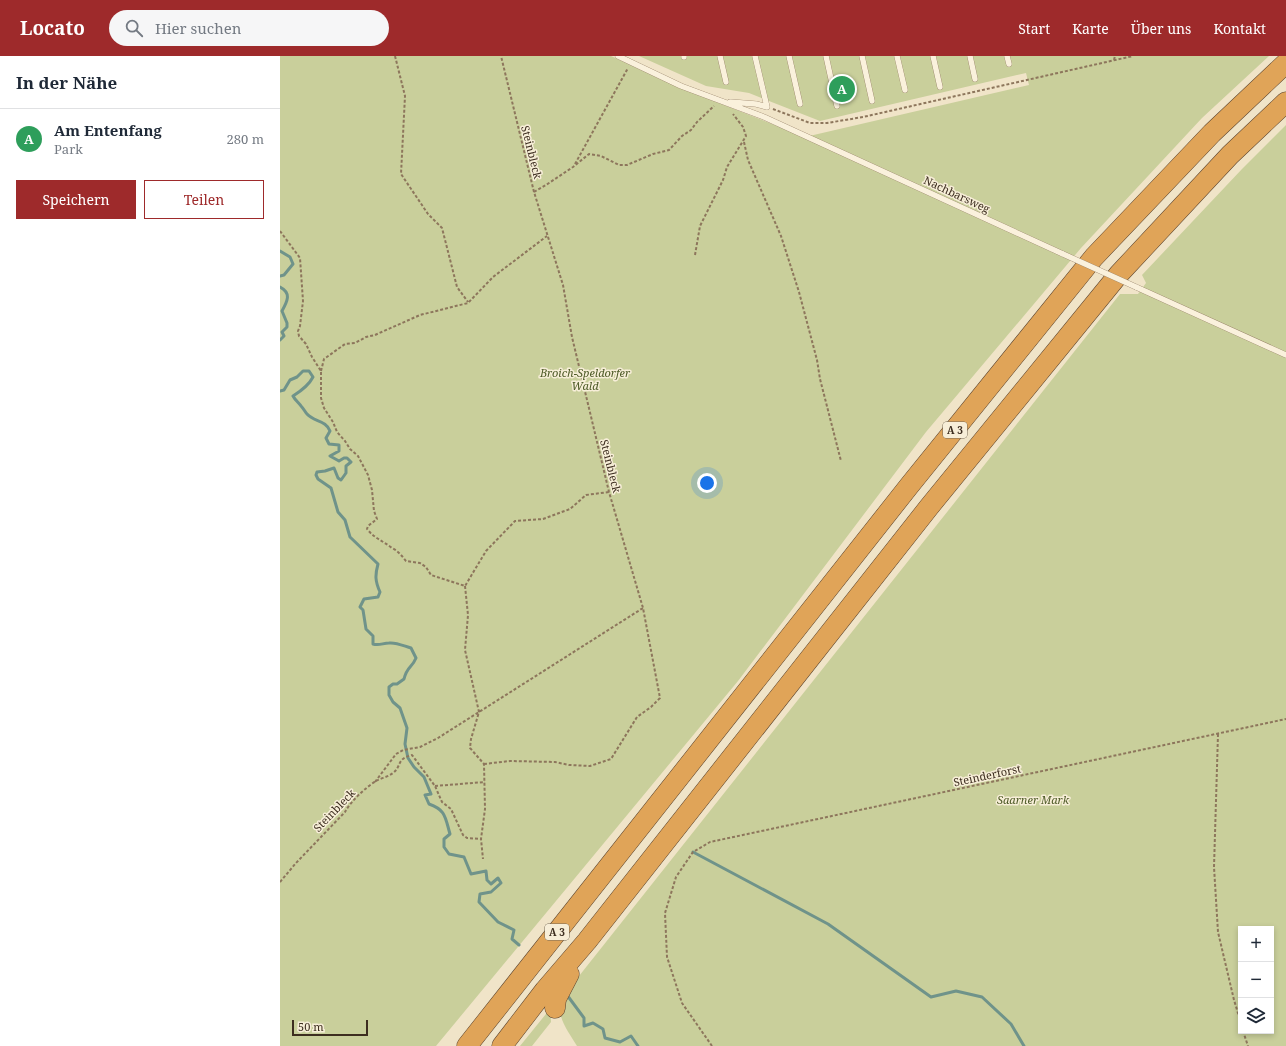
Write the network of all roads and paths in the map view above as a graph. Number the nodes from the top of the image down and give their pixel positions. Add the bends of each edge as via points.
1 (395, 56) edge
2 (501, 56) edge
3 (618, 56) edge
4 (720, 56) edge
5 (755, 56) edge
6 (790, 56) edge
7 (826, 56) edge
8 (862, 56) edge
9 (897, 56) edge
10 (933, 56) edge
11 (970, 56) edge
12 (1007, 56) edge
13 (1115, 56) edge
14 (1132, 56) edge
15 (1114, 60) junction
16 (632, 62) junction
17 (1286, 62) edge
18 (1009, 64) dead end
19 (975, 78) dead end
20 (726, 82) dead end
21 (940, 87) dead end
22 (905, 90) dead end
23 (872, 101) dead end
24 (723, 102) junction
25 (1286, 102) edge
26 (800, 104) dead end
27 (837, 106) dead end
28 (767, 107) junction
29 (744, 141) junction
30 (573, 167) junction
31 (534, 192) junction
32 (280, 231) edge
33 (547, 236) junction
34 (695, 255) dead end
35 (468, 303) junction
36 (1286, 355) edge
37 (321, 371) junction
38 (841, 461) dead end
39 (609, 492) junction
40 (465, 586) junction
41 (643, 608) junction
42 (479, 712) junction
43 (1286, 719) edge
44 (1218, 734) junction
45 (484, 764) junction
46 (375, 782) junction
47 (485, 782) junction
48 (435, 786) junction
49 (481, 839) junction
50 (483, 859) dead end
51 (280, 882) edge
52 (587, 941) junction
53 (555, 1008) dead end
54 (1238, 1013) edge
55 (1244, 1034) edge
56 (467, 1046) edge
57 (502, 1046) edge
58 (712, 1046) edge
59 (1248, 1046) edge

1 - 35 path via 405,96 402,174 428,214 442,228 457,287
2 - 31 path, Steinbleck
3 - 16 lane, Nachbarsweg
4 - 20 lane
5 - 28 lane
6 - 26 lane
7 - 27 lane
8 - 23 lane
9 - 22 lane
10 - 21 lane
11 - 19 lane
12 - 18 lane
13 - 15 path
14 - 15 path
15 - 28 path via 827,123 810,123
16 - 24 lane, Nachbarsweg via 681,86
16 - 30 path
17 - 56 highway, A 3 via 1212,133 1094,257 909,486
24 - 28 lane
24 - 29 path via 743,127 746,136
24 - 30 path via 713,106 668,150 627,165 619,165 593,153
24 - 36 lane, Nachbarsweg, bridge via 764,117
25 - 52 highway, A 3 via 1230,155 1119,274 929,507
29 - 34 path via 727,167 700,226
29 - 38 path via 748,160 781,236 799,292
30 - 31 path
31 - 33 path, Steinbleck
32 - 37 path via 300,258 303,301 298,331
33 - 35 path via 493,277
33 - 39 path, Steinbleck via 563,285 572,337
35 - 37 path via 420,315 355,343 344,344 324,359
37 - 40 path via 321,398 324,408 337,432 358,456 368,476 377,519 368,526 371,535 396,550 406,562 420,563 431,575
39 - 40 path via 586,495 570,508 543,519 515,521 486,551
39 - 41 path, Steinbleck
40 - 42 path via 468,616 465,650
41 - 42 path
41 - 45 path, Steinbleck via 660,698 637,717 612,759 590,766 510,761
42 - 45 path via 470,748
42 - 46 path via 438,738 420,747 396,754
43 - 44 path, Steinderforst
44 - 54 path via 1214,866 1218,932
44 - 58 path, Steinderforst via 710,842 693,852 676,877 665,913 667,957 682,1003
45 - 47 path
46 - 48 path, Steinbleck via 394,772 405,757 412,755
46 - 51 path, Steinbleck via 350,803 345,812
47 - 48 path
47 - 49 path
48 - 49 path via 442,802 451,809 463,835 467,838
49 - 50 path
52 - 53 highway via 556,999
52 - 57 highway, A 3
55 - 59 path

